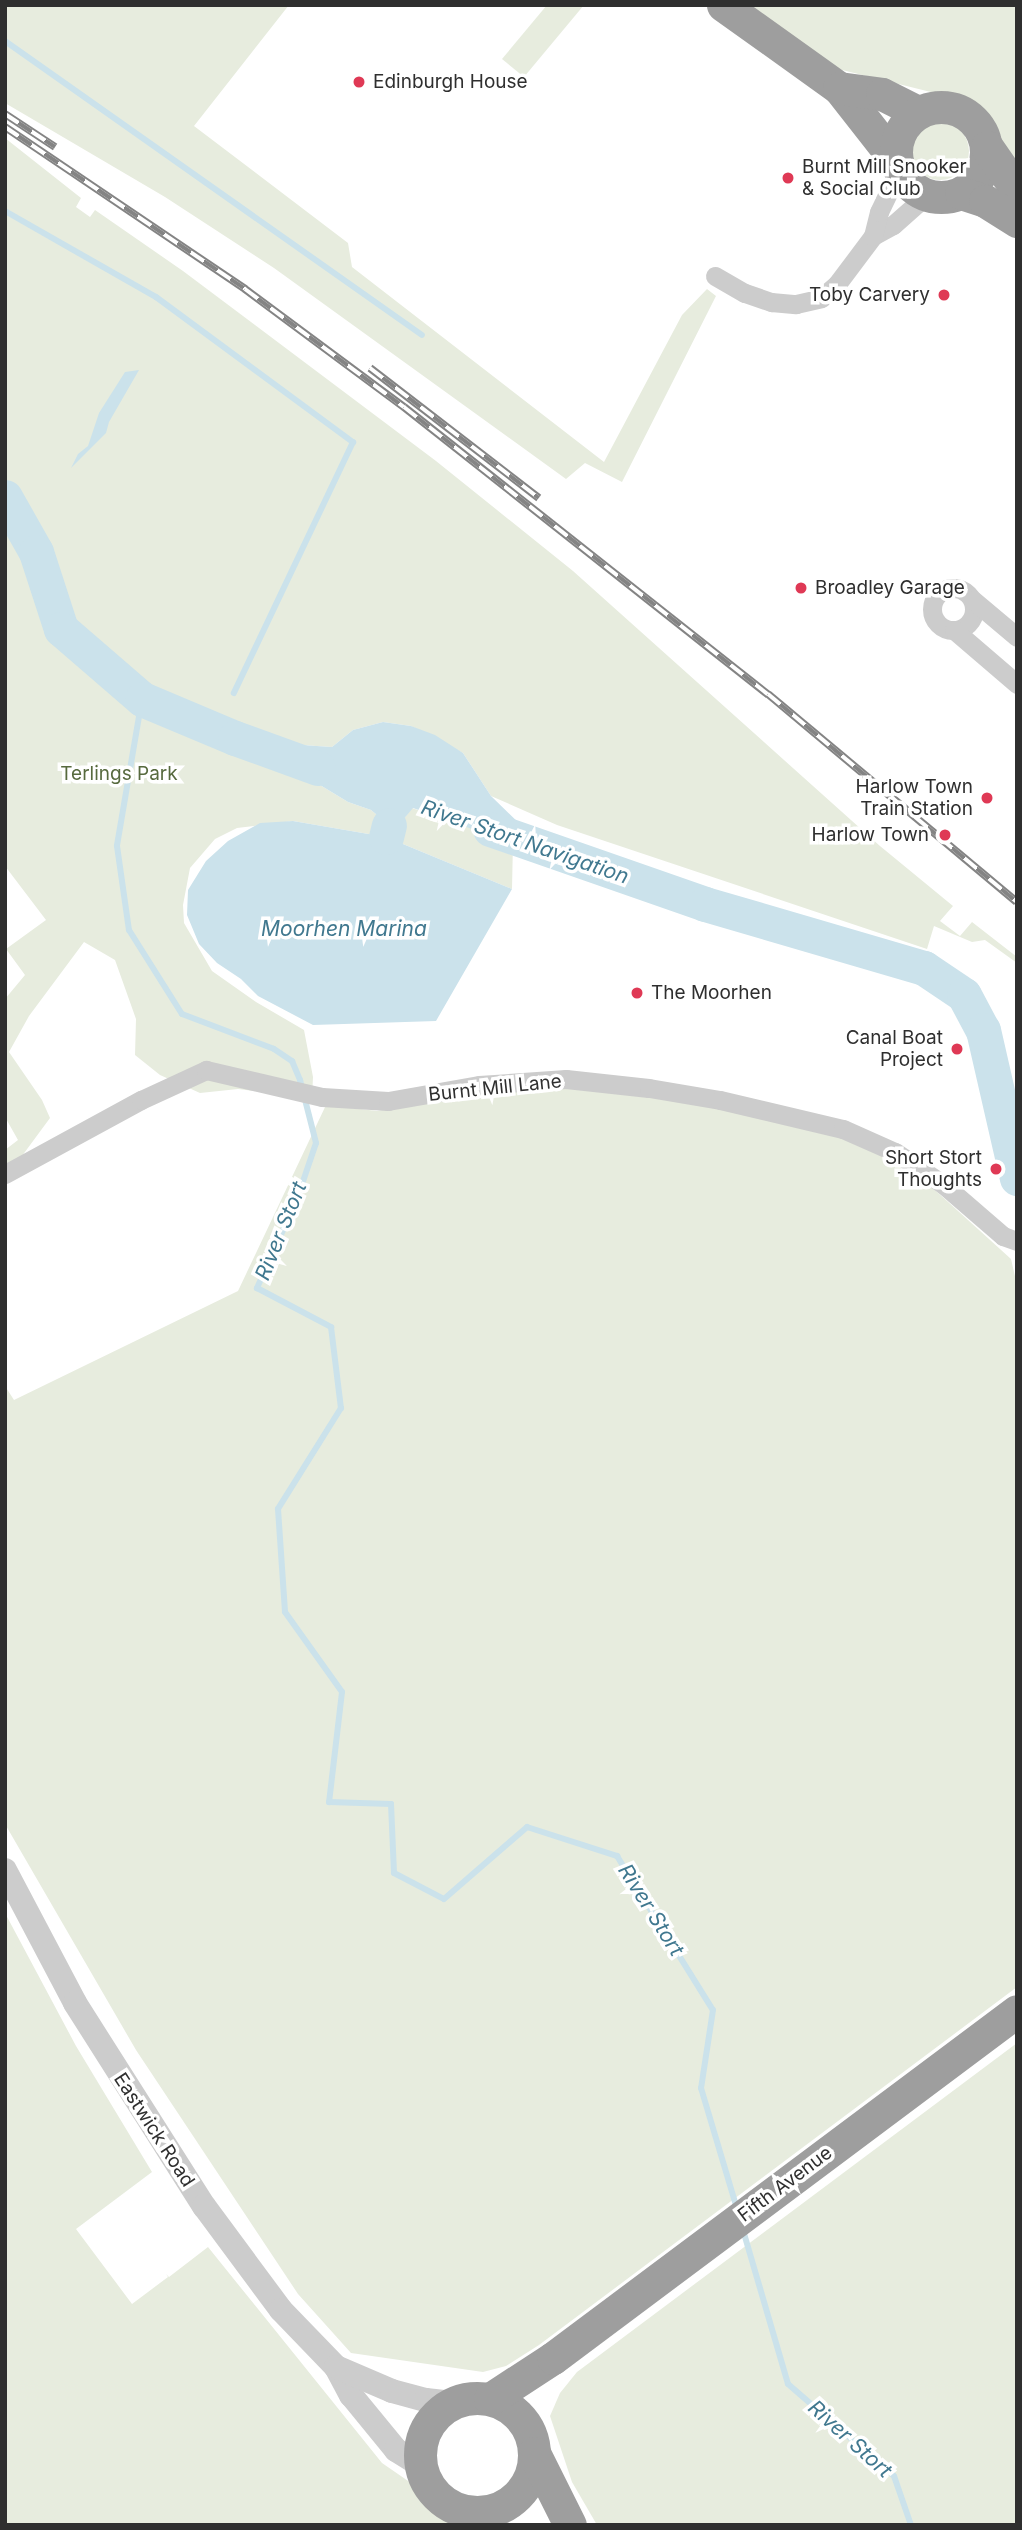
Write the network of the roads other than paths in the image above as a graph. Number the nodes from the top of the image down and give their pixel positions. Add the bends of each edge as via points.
1 (723, 5) edge
2 (839, 88) junction
3 (918, 112) junction
4 (987, 147) junction
5 (898, 166) junction
6 (1017, 190) edge
7 (961, 193) junction
8 (927, 195) junction
9 (1017, 221) edge
10 (873, 236) junction
11 (715, 275) dead end
12 (973, 600) junction
13 (954, 630) junction
14 (1017, 636) edge
15 (1017, 684) edge
16 (5, 1174) edge
17 (1010, 1239) edge
18 (5, 1870) edge
19 (1017, 2011) edge
20 (553, 2358) junction
21 (336, 2367) junction
22 (490, 2399) junction
23 (453, 2403) junction
24 (522, 2420) junction
25 (534, 2452) junction
26 (420, 2465) junction
27 (496, 2518) edge
28 (570, 2525) edge

1 - 2 highway
2 - 3 highway via 882,94
2 - 5 highway
3 - 4 highway via 940,106 965,113 976,121
3 - 5 highway via 899,134
4 - 6 highway
4 - 7 highway via 981,174
5 - 8 highway via 916,190
5 - 10 street
7 - 8 highway
7 - 9 highway via 985,201
8 - 10 street
10 - 11 street via 821,298 796,304 771,302 744,293
12 - 13 street via 971,620
12 - 13 street via 953,587 935,596 931,608 935,621
12 - 14 street
13 - 15 street
16 - 17 street, Burnt Mill Lane via 205,1070 322,1097 388,1101 479,1085 566,1079 720,1100 843,1129 895,1152
18 - 21 street, Eastwick Road via 75,2003 168,2155 281,2310
19 - 20 highway, Fifth Avenue
20 - 22 highway, Fifth Avenue
20 - 24 highway, Fifth Avenue
21 - 23 street, Eastwick Road via 392,2391
21 - 26 street, Eastwick Road via 351,2395 396,2450
22 - 23 highway
22 - 24 highway
23 - 26 highway via 437,2413 426,2428
24 - 25 highway
25 - 27 highway via 533,2469 521,2491
25 - 28 highway
26 - 27 highway via 430,2488 449,2506

